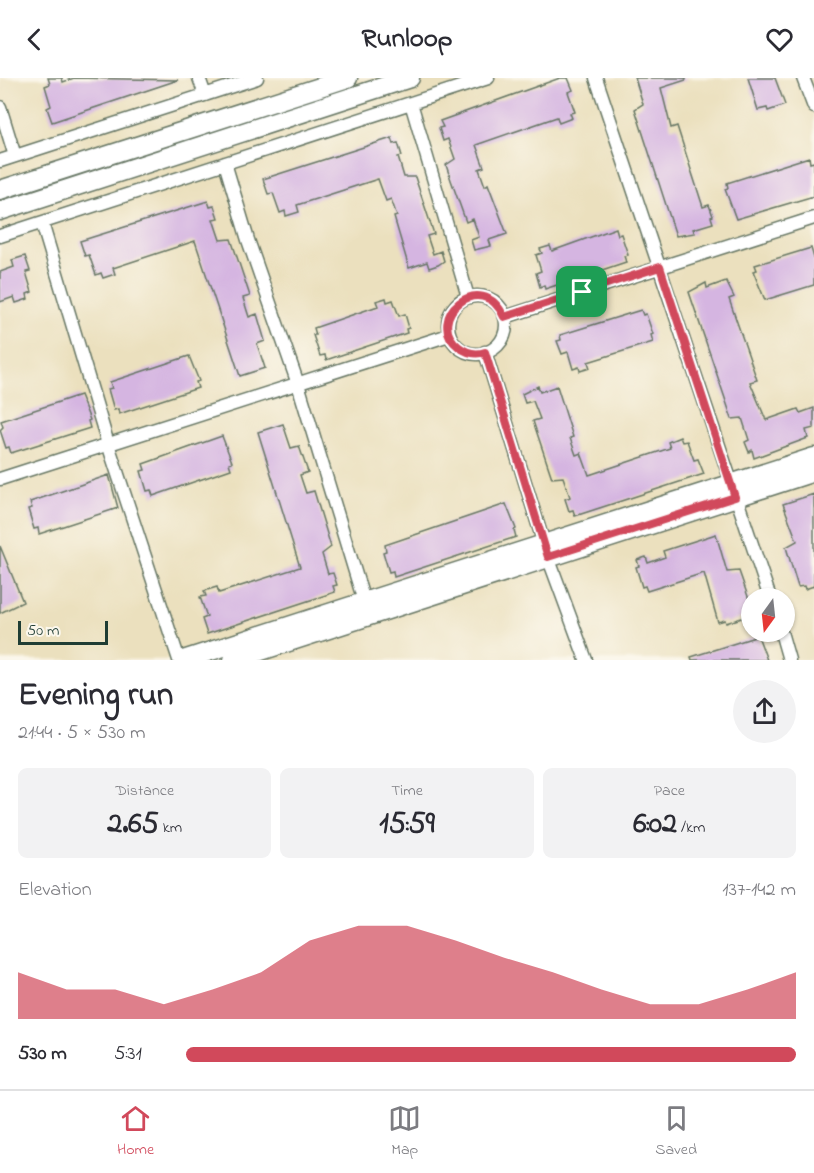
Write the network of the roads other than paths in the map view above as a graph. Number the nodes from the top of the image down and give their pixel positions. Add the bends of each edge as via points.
1 (199, 78) edge
2 (257, 78) edge
3 (348, 78) edge
4 (410, 78) edge
5 (488, 78) edge
6 (596, 78) edge
7 (803, 78) edge
8 (205, 95) junction
9 (411, 103) junction
10 (0, 107) edge
11 (814, 107) edge
12 (15, 156) junction
13 (0, 160) edge
14 (225, 163) junction
15 (0, 190) edge
16 (0, 211) edge
17 (814, 218) edge
18 (42, 223) junction
19 (0, 236) edge
20 (660, 267) junction
21 (468, 297) junction
22 (504, 317) junction
23 (449, 335) junction
24 (485, 352) junction
25 (298, 384) junction
26 (108, 444) junction
27 (814, 457) edge
28 (814, 472) edge
29 (0, 479) edge
30 (733, 491) junction
31 (546, 550) junction
32 (767, 588) edge
33 (367, 609) junction
34 (783, 642) edge
35 (181, 660) edge
36 (233, 660) edge
37 (586, 660) edge
38 (789, 660) edge

1 - 8 street
2 - 8 street
3 - 15 street
4 - 16 street
5 - 9 street
6 - 20 street
7 - 11 street
8 - 12 street
9 - 14 street
9 - 21 street
10 - 12 street
12 - 13 street
14 - 18 street
14 - 25 street
17 - 20 street
18 - 19 street
18 - 26 street
20 - 22 street
20 - 30 street
21 - 22 street via 494,302
21 - 23 street via 453,308
22 - 24 street via 503,337
23 - 24 street via 462,350
23 - 25 street
24 - 31 street
25 - 26 street
25 - 33 street
26 - 29 street
26 - 35 street
27 - 30 street
28 - 30 street
30 - 31 street
30 - 32 street
31 - 33 street
31 - 37 street
33 - 35 street
33 - 36 street
34 - 38 street

